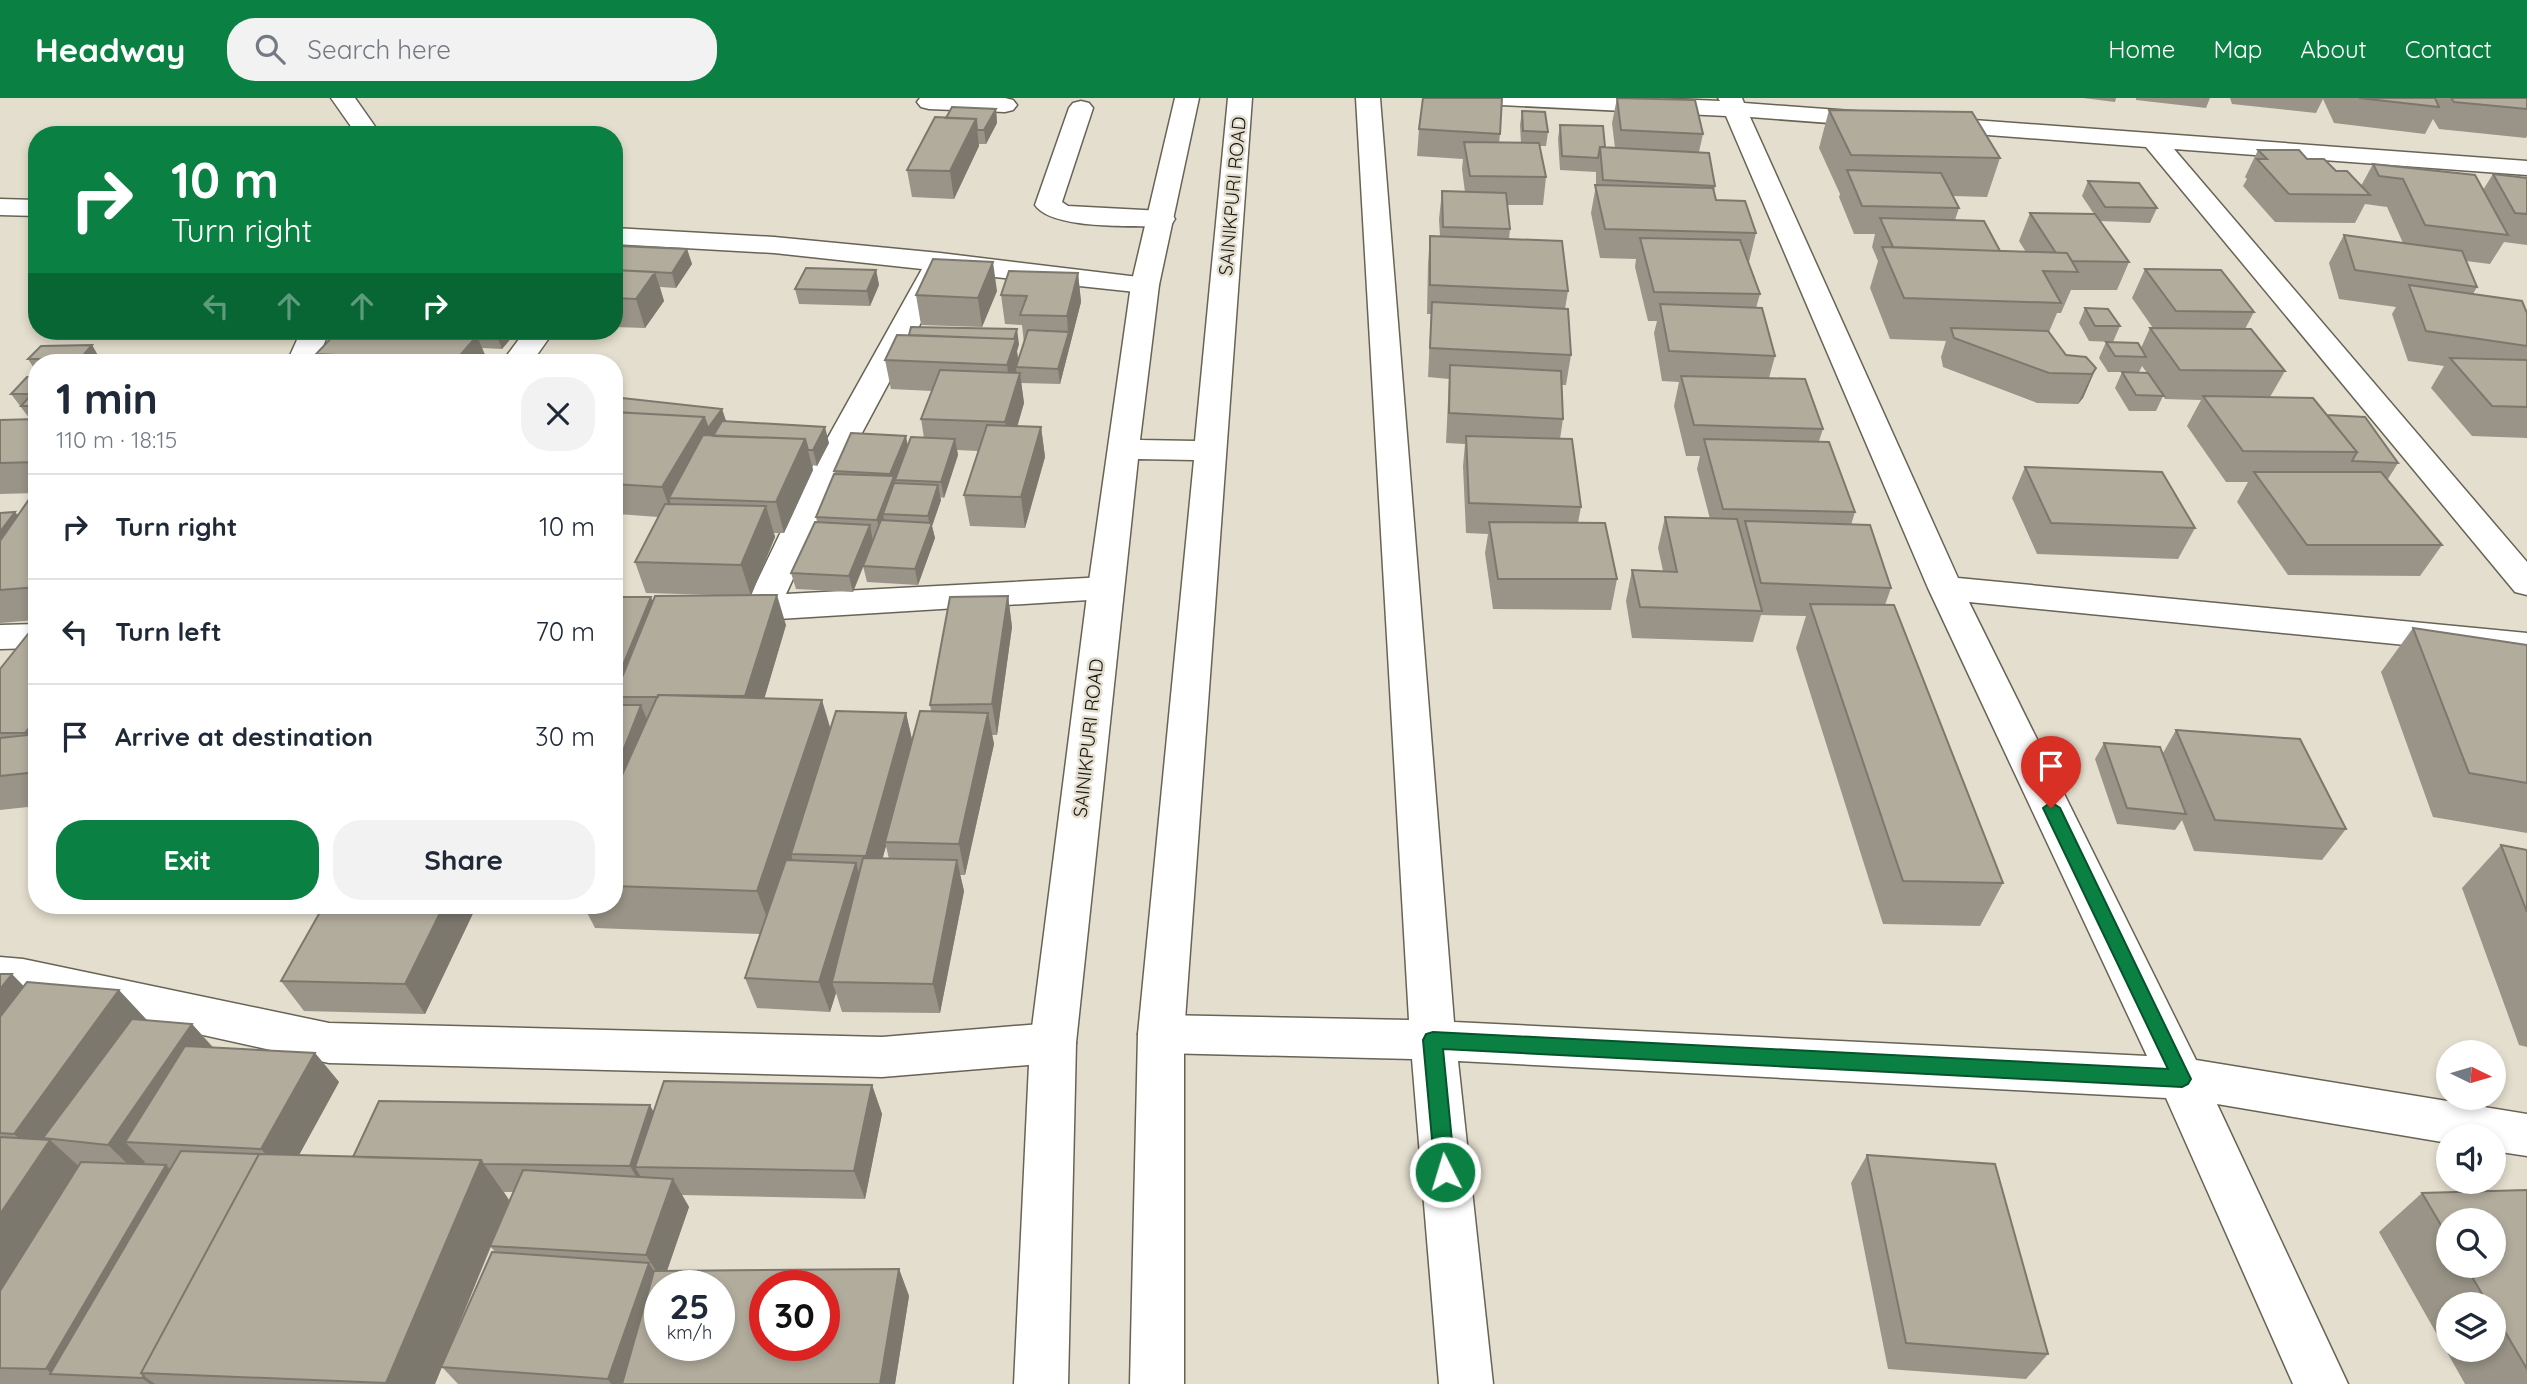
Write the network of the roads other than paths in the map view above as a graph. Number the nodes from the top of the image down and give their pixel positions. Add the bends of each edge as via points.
1 (343, 98) edge
2 (932, 98) edge
3 (1187, 98) edge
4 (1240, 98) edge
5 (1368, 98) edge
6 (1501, 98) edge
7 (1005, 104) dead end
8 (1732, 104) edge
9 (1081, 108) dead end
10 (363, 126) edge
11 (2154, 141) junction
12 (2527, 168) edge
13 (0, 207) edge
14 (28, 208) edge
15 (1162, 219) junction
16 (623, 237) edge
17 (940, 261) junction
18 (1145, 285) junction
19 (1123, 449) junction
20 (1211, 451) junction
21 (2527, 584) edge
22 (1105, 588) junction
23 (1945, 588) junction
24 (762, 608) junction
25 (695, 610) edge
26 (28, 635) edge
27 (0, 637) edge
28 (2527, 645) edge
29 (0, 975) edge
30 (1161, 1034) junction
31 (1433, 1040) junction
32 (1053, 1043) junction
33 (2182, 1079) junction
34 (2527, 1135) edge
35 (1041, 1384) edge
36 (1157, 1384) edge
37 (1466, 1384) edge
38 (2321, 1384) edge

1 - 10 street
2 - 7 street via 929,102
3 - 15 street, SAINIKPURI ROAD
4 - 20 street, SAINIKPURI ROAD
5 - 31 street
6 - 8 street
8 - 11 street
8 - 23 street
9 - 15 street via 1048,205 1062,213
11 - 12 street
11 - 21 street
13 - 14 street
15 - 18 street, SAINIKPURI ROAD
16 - 17 street
17 - 18 street
17 - 24 street via 832,459
18 - 19 street, SAINIKPURI ROAD
19 - 20 street
19 - 22 street, SAINIKPURI ROAD
20 - 30 street, SAINIKPURI ROAD
22 - 24 street
22 - 32 street, SAINIKPURI ROAD
23 - 28 street
23 - 33 street
24 - 25 street
26 - 27 street
29 - 32 street via 329,1043 882,1057
30 - 31 street
30 - 36 street, SAINIKPURI ROAD
31 - 33 street
31 - 37 street
32 - 35 street, SAINIKPURI ROAD
33 - 34 street
33 - 38 street

